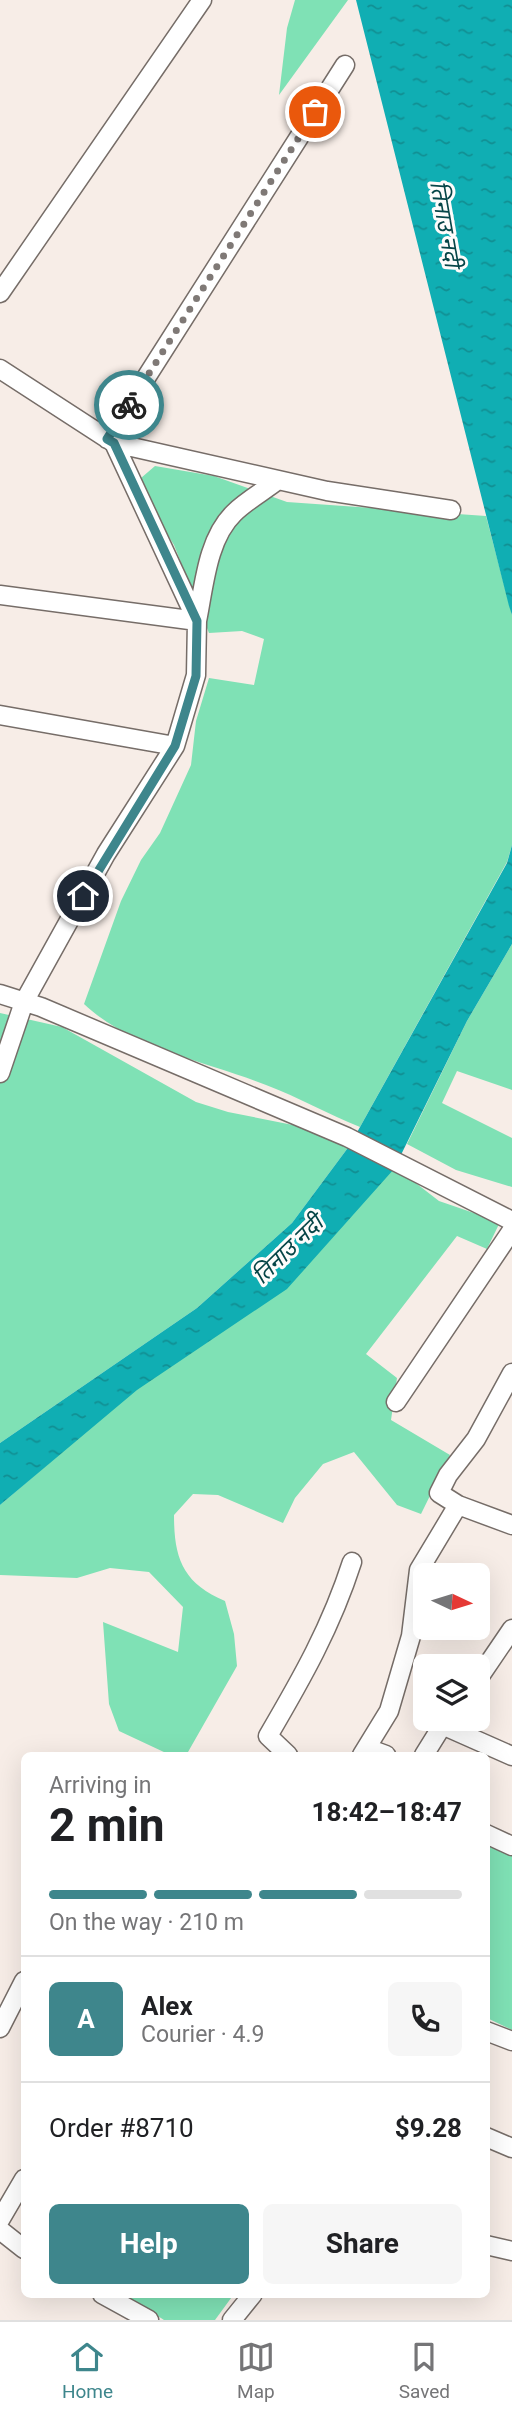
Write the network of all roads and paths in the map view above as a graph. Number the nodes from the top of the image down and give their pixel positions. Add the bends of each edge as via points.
1 (202, 0) edge
2 (345, 65) dead end
3 (0, 293) edge
4 (0, 369) edge
5 (110, 441) junction
6 (278, 480) junction
7 (451, 510) dead end
8 (0, 595) edge
9 (197, 621) junction
10 (0, 715) edge
11 (175, 746) junction
12 (0, 994) edge
13 (24, 1002) junction
14 (0, 1073) edge
15 (512, 1221) edge
16 (512, 1230) edge
17 (512, 1373) edge
18 (396, 1402) dead end
19 (458, 1505) junction
20 (512, 1525) edge
21 (352, 1562) dead end
22 (512, 1629) edge
23 (490, 1661) edge
24 (439, 1731) edge
25 (463, 1731) edge
26 (285, 1752) edge
27 (365, 1752) edge
28 (426, 1752) edge
29 (512, 1756) edge
30 (490, 1836) edge
31 (512, 1846) edge
32 (21, 1987) edge
33 (0, 2028) edge
34 (490, 2033) edge
35 (512, 2041) edge
36 (490, 2139) edge
37 (512, 2148) edge
38 (21, 2184) edge
39 (0, 2220) edge
40 (0, 2230) edge
41 (490, 2246) edge
42 (21, 2247) edge
43 (512, 2251) edge
44 (109, 2298) edge
45 (250, 2298) edge
46 (149, 2320) edge
47 (232, 2320) edge

1 - 3 street
2 - 5 street
4 - 5 street
5 - 6 street
5 - 9 street
6 - 7 street
6 - 9 street via 233,513 221,530
8 - 9 street
9 - 11 street via 196,676
10 - 11 street
11 - 13 street via 106,854
12 - 13 street
13 - 14 street
13 - 15 street via 347,1137
16 - 18 street
17 - 19 street via 476,1439 439,1493
19 - 20 street
19 - 27 street via 419,1570 411,1636 389,1711
21 - 26 street via 318,1650 268,1736
22 - 23 street
24 - 28 street
25 - 29 street
30 - 31 street
32 - 33 street
34 - 35 street
36 - 37 street
38 - 39 street
40 - 42 street
41 - 43 street
44 - 46 street
45 - 47 street

